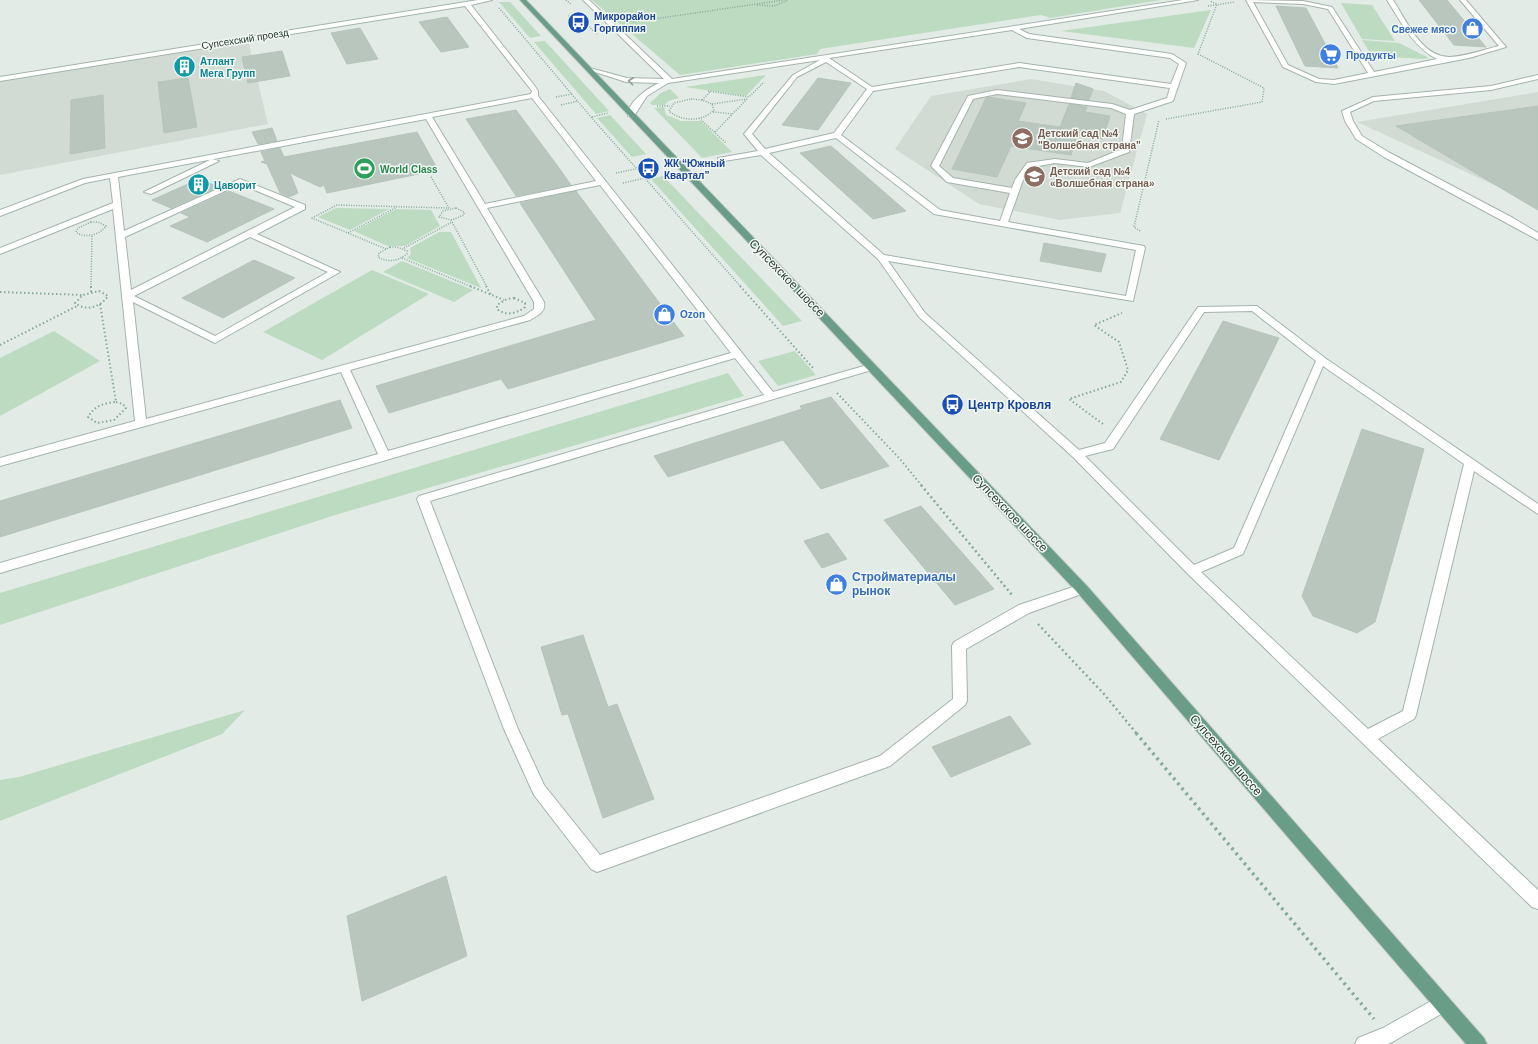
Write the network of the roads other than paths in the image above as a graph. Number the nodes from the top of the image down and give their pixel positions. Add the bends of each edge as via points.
1 (489, 0) edge
2 (523, 0) edge
3 (586, 0) edge
4 (1195, 0) edge
5 (1249, 0) edge
6 (1253, 0) edge
7 (1390, 0) edge
8 (1464, 0) edge
9 (467, 4) junction
10 (1013, 28) junction
11 (826, 58) junction
12 (1448, 59) junction
13 (588, 68) junction
14 (1372, 74) junction
15 (1538, 77) edge
16 (0, 79) edge
17 (670, 81) junction
18 (1174, 86) junction
19 (871, 89) junction
20 (534, 96) junction
21 (1130, 113) junction
22 (631, 114) junction
23 (428, 116) junction
24 (837, 135) junction
25 (763, 152) junction
26 (215, 156) junction
27 (721, 160) dead end
28 (114, 176) junction
29 (601, 182) junction
30 (1014, 191) junction
31 (148, 192) dead end
32 (118, 204) junction
33 (482, 207) junction
34 (0, 213) edge
35 (1003, 224) junction
36 (250, 234) junction
37 (121, 236) junction
38 (1538, 237) edge
39 (0, 251) edge
40 (881, 257) junction
41 (127, 296) junction
42 (737, 354) junction
43 (1321, 360) junction
44 (871, 367) junction
45 (344, 368) junction
46 (770, 397) junction
47 (141, 424) junction
48 (1077, 454) junction
49 (385, 457) junction
50 (0, 462) edge
51 (1470, 463) junction
52 (1538, 510) edge
53 (0, 568) edge
54 (1192, 571) junction
55 (1082, 589) junction
56 (1367, 737) junction
57 (1538, 901) edge
58 (1442, 1004) junction
59 (1364, 1044) edge
60 (1478, 1044) edge

1 - 9 street, Супсехский проезд
2 - 13 main road, Супсехское шоссе
3 - 17 street
4 - 10 street
5 - 14 street via 1285,66 1318,81 1334,82
6 - 14 street via 1306,2 1330,8
7 - 12 street via 1420,45 1435,56
8 - 12 street via 1503,47
9 - 16 street, Супсехский проезд
9 - 20 street via 532,86
10 - 11 street
10 - 18 street via 1027,36 1172,56 1183,63
11 - 17 street
11 - 19 street
11 - 25 street via 795,76 748,134
12 - 14 street
17 -> 13 street via 626,80
13 - 22 main road, Супсехское шоссе
15 - 38 street via 1491,88 1374,99 1346,111 1359,137 1387,155 1478,202
17 - 22 street via 645,94
18 - 19 street via 1019,65
18 - 21 street via 1170,99
19 - 24 street
20 - 23 street
20 - 29 street
21 - 30 street via 1126,150 1089,165 1055,161 1030,165 1018,180
21 - 30 street via 1112,106 997,92 970,97 935,166 950,180
22 - 44 main road, Супсехское шоссе
23 - 26 street
23 - 33 street
24 - 25 street
24 - 35 street via 937,212
25 - 27 street
25 - 40 street
26 - 28 street
26 - 31 street via 215,161
28 - 32 street
28 - 34 street via 83,181
29 - 33 street
29 - 42 street
30 - 35 street
32 - 37 street
32 - 39 street
33 - 45 street via 539,302 538,311 527,318
35 - 40 street via 1141,248 1130,299
36 - 37 street via 302,207 240,181
36 - 41 street
36 - 41 street via 335,272 214,340
37 - 41 street
40 - 48 street via 922,315
41 - 47 street
42 - 46 street
42 - 49 street
43 - 48 street via 1254,308 1201,309 1109,446
43 - 51 street
43 - 54 street via 1239,551
44 - 46 street
44 - 55 main road, Супсехское шоссе
45 - 47 street
45 - 49 street
46 - 55 street via 423,500 512,729 539,790 597,864 885,760 960,701 959,646 1024,609
47 - 50 street
48 - 54 street
49 - 53 street
51 - 52 street
51 - 56 street via 1409,715
54 - 56 street
55 - 58 main road, Супсехское шоссе
56 - 57 street
58 - 59 street via 1388,1036
58 - 60 main road, Супсехское шоссе

